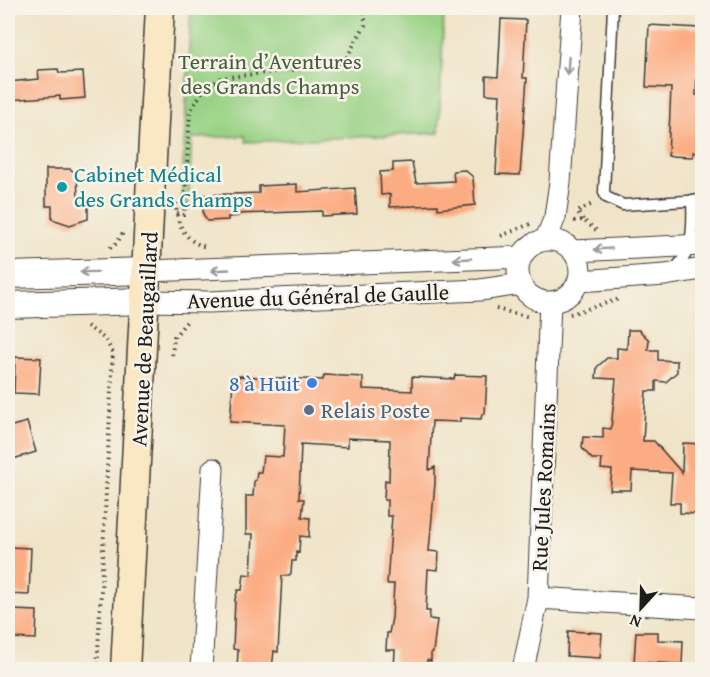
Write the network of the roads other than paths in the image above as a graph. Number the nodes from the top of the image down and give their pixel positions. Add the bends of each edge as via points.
1 (160, 8) edge
2 (572, 8) edge
3 (613, 8) edge
4 (697, 200) edge
5 (546, 239) junction
6 (696, 245) edge
7 (574, 251) junction
8 (521, 257) junction
9 (702, 269) edge
10 (147, 271) junction
11 (8, 274) edge
12 (665, 275) junction
13 (579, 281) junction
14 (520, 284) junction
15 (146, 301) junction
16 (550, 302) junction
17 (8, 305) edge
18 (213, 469) dead end
19 (538, 598) junction
20 (702, 608) edge
21 (125, 669) edge
22 (201, 669) edge
23 (523, 669) edge

1 - 10 main road, Avenue de Beaugaillard
2 -> 5 street via 560,182 555,217
3 - 4 lane via 603,192 623,205
4 - 6 lane via 693,229
5 - 7 street via 561,242
5 - 8 street via 531,245
6 -> 7 street
6 - 12 lane via 677,268
7 - 13 street via 580,265
8 -> 10 street, Avenue du Général de Gaulle
8 - 14 street
9 - 12 street
10 -> 11 street, Avenue du Général de Gaulle
10 - 15 main road, Avenue de Beaugaillard
12 - 13 street
13 - 16 street via 568,296
14 - 15 street, Avenue du Général de Gaulle via 469,291
14 - 16 street via 530,296
15 - 17 street, Avenue du Général de Gaulle
15 - 21 main road, Avenue de Beaugaillard
16 - 19 street, Rue Jules Romains
18 - 22 street
19 - 20 street
19 - 23 street, Rue Jules Romains

